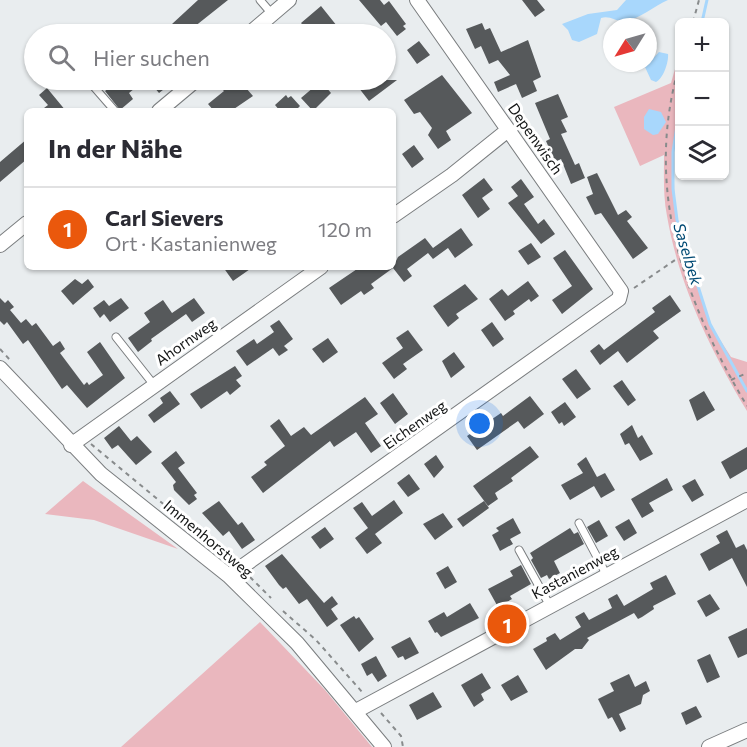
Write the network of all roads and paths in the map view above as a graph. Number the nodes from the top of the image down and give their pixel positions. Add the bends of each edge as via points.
1 (260, 0) edge
2 (289, 0) edge
3 (417, 0) edge
4 (699, 0) edge
5 (272, 14) junction
6 (694, 18) edge
7 (260, 24) edge
8 (677, 72) edge
9 (97, 90) edge
10 (184, 90) edge
11 (112, 108) edge
12 (163, 108) edge
13 (508, 130) junction
14 (396, 214) edge
15 (24, 225) edge
16 (0, 245) edge
17 (678, 258) junction
18 (317, 270) edge
19 (619, 299) junction
20 (116, 337) dead end
21 (0, 368) edge
22 (746, 373) edge
23 (732, 379) junction
24 (153, 385) junction
25 (747, 406) edge
26 (71, 445) junction
27 (747, 500) edge
28 (579, 523) dead end
29 (519, 550) dead end
30 (606, 574) junction
31 (229, 576) junction
32 (550, 606) junction
33 (356, 711) junction
34 (747, 730) edge
35 (384, 747) edge
36 (709, 747) edge

1 - 5 lane
2 - 5 street
3 - 13 street, Depenwisch
4 - 6 path
5 - 7 street
8 - 17 path via 667,127 666,175 668,213
9 - 11 lane
10 - 12 street
13 - 14 street
13 - 19 street, Depenwisch via 621,291
15 - 16 street
17 - 19 path
17 - 23 path via 717,353
18 - 24 street, Ahornweg
19 - 31 street, Eichenweg
20 - 24 lane
21 - 26 street, Immenhorstweg
22 - 23 path
23 - 25 path
24 - 26 street, Ahornweg
26 - 31 street, Immenhorstweg via 101,474
27 - 30 street, Kastanienweg
28 - 30 lane
29 - 32 lane
30 - 32 street, Kastanienweg
31 - 33 street, Immenhorstweg via 297,643
32 - 33 street, Kastanienweg
33 - 35 street, Immenhorstweg
34 - 36 street

